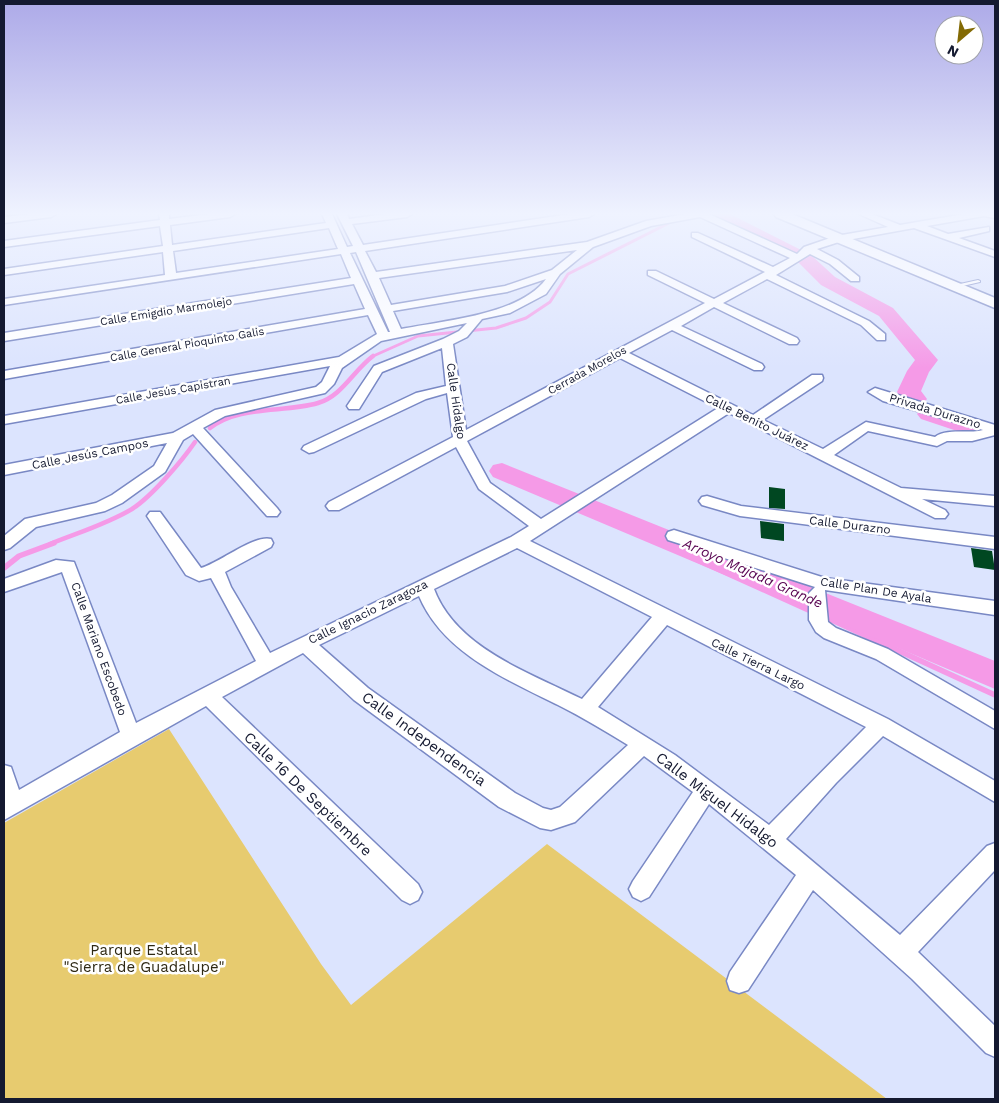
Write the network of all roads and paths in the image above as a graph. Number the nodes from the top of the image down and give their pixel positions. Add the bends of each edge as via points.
1 (50, 265) edge
2 (169, 265) edge
3 (248, 265) edge
4 (351, 265) edge
5 (368, 265) edge
6 (446, 265) edge
7 (564, 265) edge
8 (757, 265) edge
9 (784, 265) edge
10 (838, 265) edge
11 (905, 265) edge
12 (4, 272) edge
13 (556, 272) junction
14 (652, 273) dead end
15 (771, 273) junction
16 (373, 276) junction
17 (171, 277) junction
18 (855, 279) dead end
19 (358, 280) junction
20 (978, 281) dead end
21 (954, 286) junction
22 (4, 302) edge
23 (712, 303) junction
24 (995, 303) edge
25 (387, 309) junction
26 (371, 311) junction
27 (478, 317) junction
28 (670, 325) junction
29 (396, 332) junction
30 (383, 335) junction
31 (4, 336) edge
32 (881, 337) dead end
33 (793, 341) dead end
34 (447, 342) junction
35 (619, 353) junction
36 (343, 360) junction
37 (758, 367) dead end
38 (4, 375) edge
39 (818, 378) dead end
40 (453, 388) junction
41 (875, 392) dead end
42 (354, 406) dead end
43 (728, 408) junction
44 (4, 420) edge
45 (754, 420) junction
46 (194, 426) junction
47 (995, 430) edge
48 (177, 437) junction
49 (460, 440) junction
50 (310, 449) dead end
51 (824, 455) junction
52 (4, 470) edge
53 (895, 491) junction
54 (707, 501) dead end
55 (995, 501) edge
56 (334, 506) dead end
57 (272, 512) dead end
58 (940, 514) dead end
59 (154, 516) dead end
60 (26, 525) junction
61 (540, 526) junction
62 (4, 531) edge
63 (674, 536) dead end
64 (517, 541) junction
65 (265, 543) dead end
66 (995, 543) edge
67 (4, 544) edge
68 (216, 570) junction
69 (424, 585) junction
70 (4, 586) edge
71 (818, 593) dead end
72 (995, 608) edge
73 (663, 617) junction
74 (304, 644) junction
75 (266, 664) junction
76 (207, 695) junction
77 (584, 710) junction
78 (995, 721) edge
79 (881, 725) junction
80 (131, 736) junction
81 (642, 745) junction
82 (4, 774) edge
83 (706, 790) junction
84 (995, 792) edge
85 (8, 808) edge
86 (771, 839) junction
87 (995, 854) edge
88 (812, 873) junction
89 (641, 889) dead end
90 (410, 892) dead end
91 (902, 951) junction
92 (739, 981) dead end
93 (993, 1041) edge

1 - 12 street
2 - 17 street
3 - 17 street
4 - 19 street
5 - 16 street
6 - 16 street
7 - 13 street
8 - 15 street
9 - 15 street, Cerrada Morelos
10 - 18 street
11 - 21 street
13 - 25 street via 507,289
13 - 27 street via 550,284 537,296 506,311
14 - 23 street
15 - 23 street, Cerrada Morelos
15 - 32 street via 865,323
16 - 25 street
17 - 22 street
19 - 26 street
19 - 31 street, Calle Emigdio Marmolejo
20 - 21 lane
21 - 24 street
23 - 28 street, Cerrada Morelos
23 - 33 street
25 - 29 street
26 - 30 street
26 - 38 street, Calle General Pioquinto Galis
27 - 29 street
27 - 34 street via 463,334
28 - 35 street, Cerrada Morelos
28 - 37 street
29 - 30 street
30 - 36 street
34 - 40 street, Calle Hidalgo
34 - 42 street via 378,369
35 - 43 street, Calle Benito Juárez
35 - 49 street, Cerrada Morelos
36 - 44 street, Calle Jesús Capistran
36 - 46 street via 336,366 328,384 317,392 226,411
39 - 45 street
40 - 49 street, Calle Hidalgo
40 - 50 street via 420,396
41 - 47 street, Privada Durazno
43 - 45 street, Calle Benito Juárez
43 - 61 street, Calle Ignacio Zaragoza
45 - 51 street, Calle Benito Juárez
46 - 48 street
46 - 57 street
47 - 51 street via 937,442 866,426
48 - 52 street, Calle Jesús Campos
48 - 60 street via 160,468 117,499 100,507
49 - 56 street, Cerrada Morelos
49 - 61 street, Calle Hidalgo via 484,486
51 - 53 street, Calle Benito Juárez
53 - 55 street
53 - 58 street, Calle Benito Juárez
54 - 66 street, Calle Durazno via 740,512
59 - 68 street via 192,571 201,575
60 - 62 street
60 - 67 street
61 - 64 street, Calle Ignacio Zaragoza
63 - 72 street, Calle Plan De Ayala via 825,584
64 - 69 street, Calle Ignacio Zaragoza
64 - 73 street, Calle Tierra Largo
65 - 68 street
68 - 75 street
69 - 74 street, Calle Ignacio Zaragoza
69 - 77 street, Calle Miguel Hidalgo via 437,613 452,632 512,673
70 - 80 street, Calle Mariano Escobedo via 64,565 70,570
71 - 78 street via 818,620 830,634 882,654
73 - 77 street
73 - 79 street, Calle Tierra Largo
74 - 75 street, Calle Ignacio Zaragoza
74 - 81 street, Calle Independencia via 361,694 527,813 551,820 567,815
75 - 76 street, Calle Ignacio Zaragoza
76 - 80 street, Calle Ignacio Zaragoza
76 - 90 street, Calle 16 De Septiembre
77 - 81 street, Calle Miguel Hidalgo
79 - 84 street, Calle Tierra Largo
79 - 86 street
80 - 85 street, Calle Ignacio Zaragoza
81 - 83 street, Calle Miguel Hidalgo
82 - 85 street
83 - 86 street, Calle Miguel Hidalgo
83 - 89 street
86 - 88 street, Calle Miguel Hidalgo
87 - 91 street
88 - 91 street, Calle Miguel Hidalgo
88 - 92 street
91 - 93 street, Calle Miguel Hidalgo

